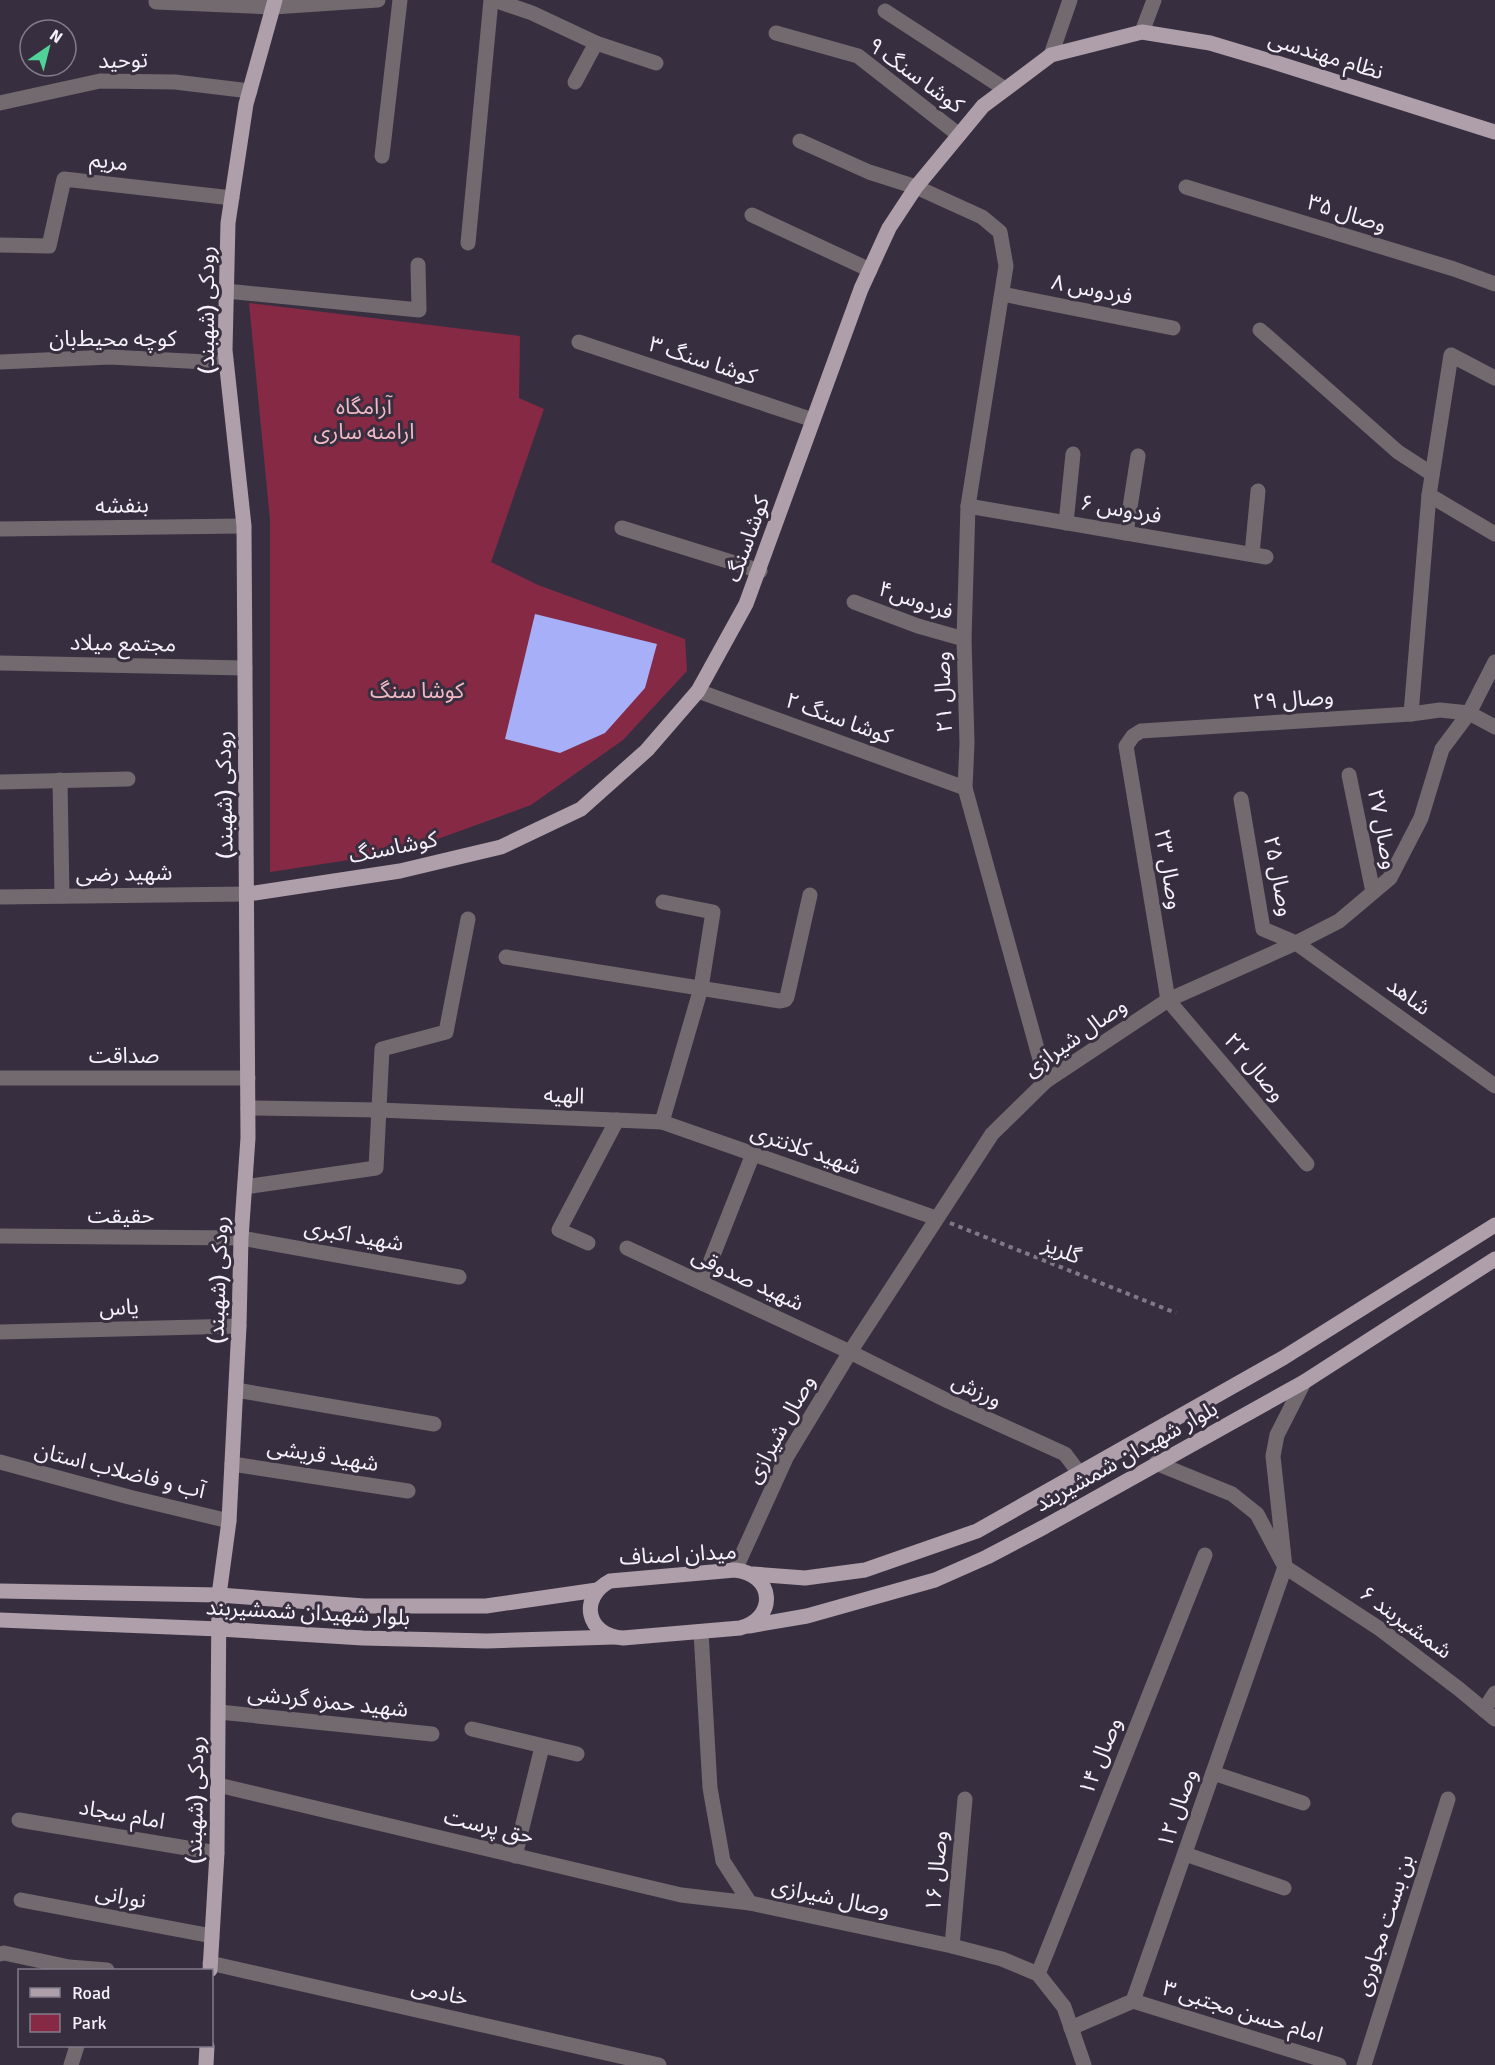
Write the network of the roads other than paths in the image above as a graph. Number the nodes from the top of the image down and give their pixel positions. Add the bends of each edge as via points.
1 (378, 0) edge
2 (400, 0) edge
3 (492, 0) edge
4 (1070, 0) edge
5 (1154, 0) edge
6 (156, 2) dead end
7 (274, 4) edge
8 (885, 11) dead end
9 (1142, 32) junction
10 (776, 33) dead end
11 (596, 43) junction
12 (1052, 55) junction
13 (656, 63) dead end
14 (575, 82) dead end
15 (1005, 89) junction
16 (249, 91) junction
17 (0, 103) edge
18 (1495, 132) edge
19 (960, 135) junction
20 (800, 141) dead end
21 (382, 156) dead end
22 (916, 187) junction
23 (1186, 187) dead end
24 (232, 198) junction
25 (752, 215) dead end
26 (468, 243) dead end
27 (0, 245) edge
28 (418, 265) dead end
29 (870, 270) junction
30 (1495, 284) edge
31 (226, 291) junction
32 (1002, 294) junction
33 (1173, 328) dead end
34 (1260, 330) dead end
35 (579, 342) dead end
36 (0, 362) edge
37 (226, 363) junction
38 (1495, 378) edge
39 (813, 420) junction
40 (1072, 454) dead end
41 (1138, 456) dead end
42 (1432, 474) junction
43 (1258, 491) dead end
44 (1429, 495) junction
45 (968, 506) junction
46 (1066, 523) junction
47 (244, 526) junction
48 (622, 528) dead end
49 (0, 529) edge
50 (1126, 533) junction
51 (1495, 534) edge
52 (760, 571) junction
53 (854, 602) dead end
54 (964, 639) junction
55 (1495, 662) edge
56 (0, 663) edge
57 (245, 668) junction
58 (698, 690) junction
59 (1469, 713) junction
60 (1411, 714) junction
61 (1495, 728) edge
62 (1126, 746) joint
63 (1349, 775) dead end
64 (128, 778) dead end
65 (60, 780) junction
66 (0, 782) edge
67 (964, 788) junction
68 (1241, 799) dead end
69 (1373, 892) junction
70 (248, 894) junction
71 (810, 895) dead end
72 (62, 896) junction
73 (0, 897) edge
74 (663, 903) dead end
75 (468, 919) dead end
76 (1296, 943) junction
77 (506, 957) dead end
78 (700, 988) junction
79 (1168, 1000) junction
80 (0, 1078) edge
81 (248, 1078) junction
82 (1046, 1081) junction
83 (1495, 1086) edge
84 (248, 1108) junction
85 (379, 1110) junction
86 (617, 1120) junction
87 (662, 1122) junction
88 (753, 1154) junction
89 (1307, 1164) dead end
90 (245, 1187) junction
91 (936, 1218) junction
92 (1495, 1225) edge
93 (0, 1236) edge
94 (241, 1238) junction
95 (588, 1243) dead end
96 (627, 1248) dead end
97 (1495, 1259) edge
98 (459, 1277) dead end
99 (702, 1282) junction
100 (239, 1326) junction
101 (0, 1332) edge
102 (850, 1352) junction
103 (1304, 1383) junction
104 (236, 1390) junction
105 (434, 1424) dead end
106 (0, 1462) edge
107 (1156, 1463) junction
108 (232, 1464) junction
109 (1080, 1474) junction
110 (408, 1491) dead end
111 (229, 1521) junction
112 (1205, 1555) dead end
113 (1286, 1567) junction
114 (735, 1570) junction
115 (753, 1574) junction
116 (0, 1590) edge
117 (597, 1590) junction
118 (219, 1595) junction
119 (0, 1620) edge
120 (749, 1626) junction
121 (219, 1629) junction
122 (700, 1632) junction
123 (614, 1637) junction
124 (1495, 1693) edge
125 (219, 1712) junction
126 (1490, 1714) edge
127 (472, 1729) dead end
128 (432, 1734) dead end
129 (542, 1747) junction
130 (577, 1754) dead end
131 (1214, 1773) junction
132 (218, 1785) junction
133 (964, 1799) dead end
134 (1448, 1799) dead end
135 (1303, 1803) dead end
136 (19, 1820) dead end
137 (218, 1853) junction
138 (1185, 1854) junction
139 (515, 1856) junction
140 (1284, 1888) dead end
141 (21, 1900) dead end
142 (750, 1903) junction
143 (212, 1936) junction
144 (952, 1946) junction
145 (0, 1954) edge
146 (210, 1966) edge
147 (89, 1969) edge
148 (1038, 1974) junction
149 (1133, 2001) junction
150 (1071, 2028) junction
151 (77, 2047) edge
152 (207, 2047) edge
153 (72, 2065) edge
154 (206, 2065) edge
155 (659, 2065) edge
156 (1084, 2065) edge
157 (1339, 2065) edge
158 (1364, 2065) edge

1 - 7 street
2 - 21 street
3 - 11 street via 532,13
3 - 26 street
4 - 12 street
5 - 9 street
6 - 7 street
7 - 16 main road, رودکی (شهبند)
8 - 15 street
9 - 12 main road, کوشاسنگ
9 - 18 main road, نظام مهندسی via 1210,43
10 - 19 street, کوشا سنگ ۹ via 858,57
11 - 13 street
11 - 14 street
12 - 15 main road, کوشاسنگ
15 - 19 main road, کوشاسنگ via 983,106
16 - 17 street, توحید via 175,82 100,81
16 - 24 main road, رودکی (شهبند)
19 - 22 main road, کوشاسنگ
20 - 22 street, وصال ۲۱ via 869,172
22 - 29 main road, کوشاسنگ via 889,228
22 - 32 street, وصال ۲۱ via 982,217 1000,232 1006,266
23 - 30 street, وصال ۳۵
24 - 27 street, مریم via 64,178 49,246
24 - 31 main road, رودکی (شهبند)
25 - 29 street
28 - 31 street via 419,310
29 - 39 main road, کوشاسنگ
31 - 37 main road, رودکی (شهبند)
32 - 33 street, فردوس ۸
32 - 45 street, وصال ۲۱
34 - 42 street via 1398,452
35 - 39 street, کوشا سنگ ۳
36 - 37 street, کوچه محیط‌بان via 110,357
37 - 47 main road, رودکی (شهبند)
38 - 42 street via 1451,355
39 - 52 main road, کوشاسنگ
40 - 46 street
41 - 50 street
42 - 44 street
43 - 50 street, فردوس ۶ via 1259,555
44 - 51 street
44 - 60 street
45 - 46 street, فردوس ۶
45 - 54 street, وصال ۲۱
46 - 50 street, فردوس ۶
47 - 49 street, بنفشه
47 - 57 main road, رودکی (شهبند)
48 - 52 street
52 - 58 main road, کوشاسنگ
53 - 54 street, فردوس۴
54 - 67 street, وصال ۲۱
55 - 59 street, وصال شیرازی
56 - 57 street, مجتمع میلاد
57 - 70 main road, رودکی (شهبند)
58 - 67 street, کوشا سنگ ۲
58 - 70 main road, کوشاسنگ via 647,750 581,809 501,847 400,871
59 - 60 street, وصال ۲۹ via 1440,710
59 - 61 street
59 - 69 street, وصال شیرازی via 1442,749 1421,818 1390,878
60 - 62 street, وصال ۲۹ via 1141,731
62 - 79 street, وصال ۲۳
63 - 69 street, وصال ۲۷
64 - 65 street
65 - 66 street
65 - 72 street
67 - 82 street, وصال ۲۱
68 - 76 street, وصال ۲۵ via 1263,928
69 - 76 street, وصال شیرازی via 1339,921
70 - 72 street, شهید رضی
70 - 81 main road, رودکی (شهبند)
71 - 78 street via 788,997 780,1001
72 - 73 street, شهید رضی
74 - 78 street via 713,912
75 - 85 street via 446,1032 382,1049
76 - 79 street, وصال شیرازی
76 - 83 street, شاهد
77 - 78 street
78 - 87 street
79 - 82 street, وصال شیرازی
79 - 89 street, وصال ۲۲
80 - 81 street, صداقت
81 - 84 main road, رودکی (شهبند)
82 - 91 street, وصال شیرازی via 992,1134
84 - 85 street, الهیه
84 - 90 main road, رودکی (شهبند)
85 - 86 street, الهیه
85 - 90 street via 376,1168
86 - 87 street, الهیه
86 - 95 street via 559,1230
87 - 88 street, شهید کلانتری
88 - 91 street, شهید کلانتری
88 - 99 street
90 - 94 main road, رودکی (شهبند)
91 - 102 street, وصال شیرازی
92 - 109 main road, بلوار شهیدان شمشیربند via 1283,1358
93 - 94 street, حقیقت
94 - 98 street, شهید اکبری
94 - 100 main road, رودکی (شهبند)
96 - 99 street, شهید صدوقی
97 - 103 main road, بلوار شهیدان شمشیربند
99 - 102 street, شهید صدوقی
100 - 101 street, یاس
100 - 104 main road, رودکی (شهبند)
102 - 109 street, ورزش via 1065,1454
102 - 114 street, وصال شیرازی via 787,1456
103 - 107 main road, بلوار شهیدان شمشیربند
103 - 113 street via 1277,1435 1273,1456
104 - 105 street
104 - 108 main road, رودکی (شهبند)
106 - 111 street, آب و فاضلاب استان
107 - 113 street, شمشیربند ۶ via 1232,1494 1257,1514
107 - 120 main road, بلوار شهیدان شمشیربند via 1044,1527 935,1580 807,1616
108 - 110 street, شهید قریشی
108 - 111 main road, رودکی (شهبند)
109 - 115 main road, بلوار شهیدان شمشیربند via 977,1531 865,1570 805,1578
111 - 118 main road, رودکی (شهبند)
112 - 148 street, وصال ۱۴
113 - 126 street, شمشیربند ۶ via 1380,1629
113 - 131 street, وصال ۱۲
114 - 115 main road, میدان اصناف
114 - 117 main road, میدان اصناف via 618,1579
115 - 120 main road, میدان اصناف via 764,1588 766,1606
116 - 118 main road, بلوار شهیدان شمشیربند
117 - 118 main road, بلوار شهیدان شمشیربند via 486,1606 364,1606
117 - 123 main road, میدان اصناف via 591,1605 593,1622 606,1635
118 - 121 main road, رودکی (شهبند)
119 - 121 main road, بلوار شهیدان شمشیربند
120 - 122 main road
121 - 123 main road, بلوار شهیدان شمشیربند via 487,1641
121 - 125 main road, رودکی (شهبند)
122 - 123 main road
122 - 142 street, وصال شیرازی via 710,1788 723,1861
124 - 126 street
125 - 128 street, شهید حمزه گردشی
125 - 132 main road, رودکی (شهبند)
127 - 129 street
129 - 130 street
129 - 139 street
131 - 135 street
131 - 138 street, وصال ۱۲
132 - 137 main road, رودکی (شهبند)
132 - 139 street, حق پرست
133 - 144 street, وصال ۱۶
134 - 158 street, بن بست مجاوری
136 - 137 street, امام سجاد
137 - 143 main road, رودکی (شهبند)
138 - 140 street
138 - 149 street, وصال ۱۲
139 - 142 street, حق پرست via 681,1895
141 - 143 street, نورانی
142 - 144 street, وصال شیرازی
143 - 146 main road, رودکی (شهبند)
144 - 148 street, وصال شیرازی via 1002,1959
145 - 147 street
146 - 155 street, خادمی
148 - 150 street, وصال شیرازی via 1064,2007
149 - 150 street
149 - 157 street, امام حسن مجتبی ۳
150 - 156 street, وصال شیرازی
151 - 153 street
152 - 154 main road

